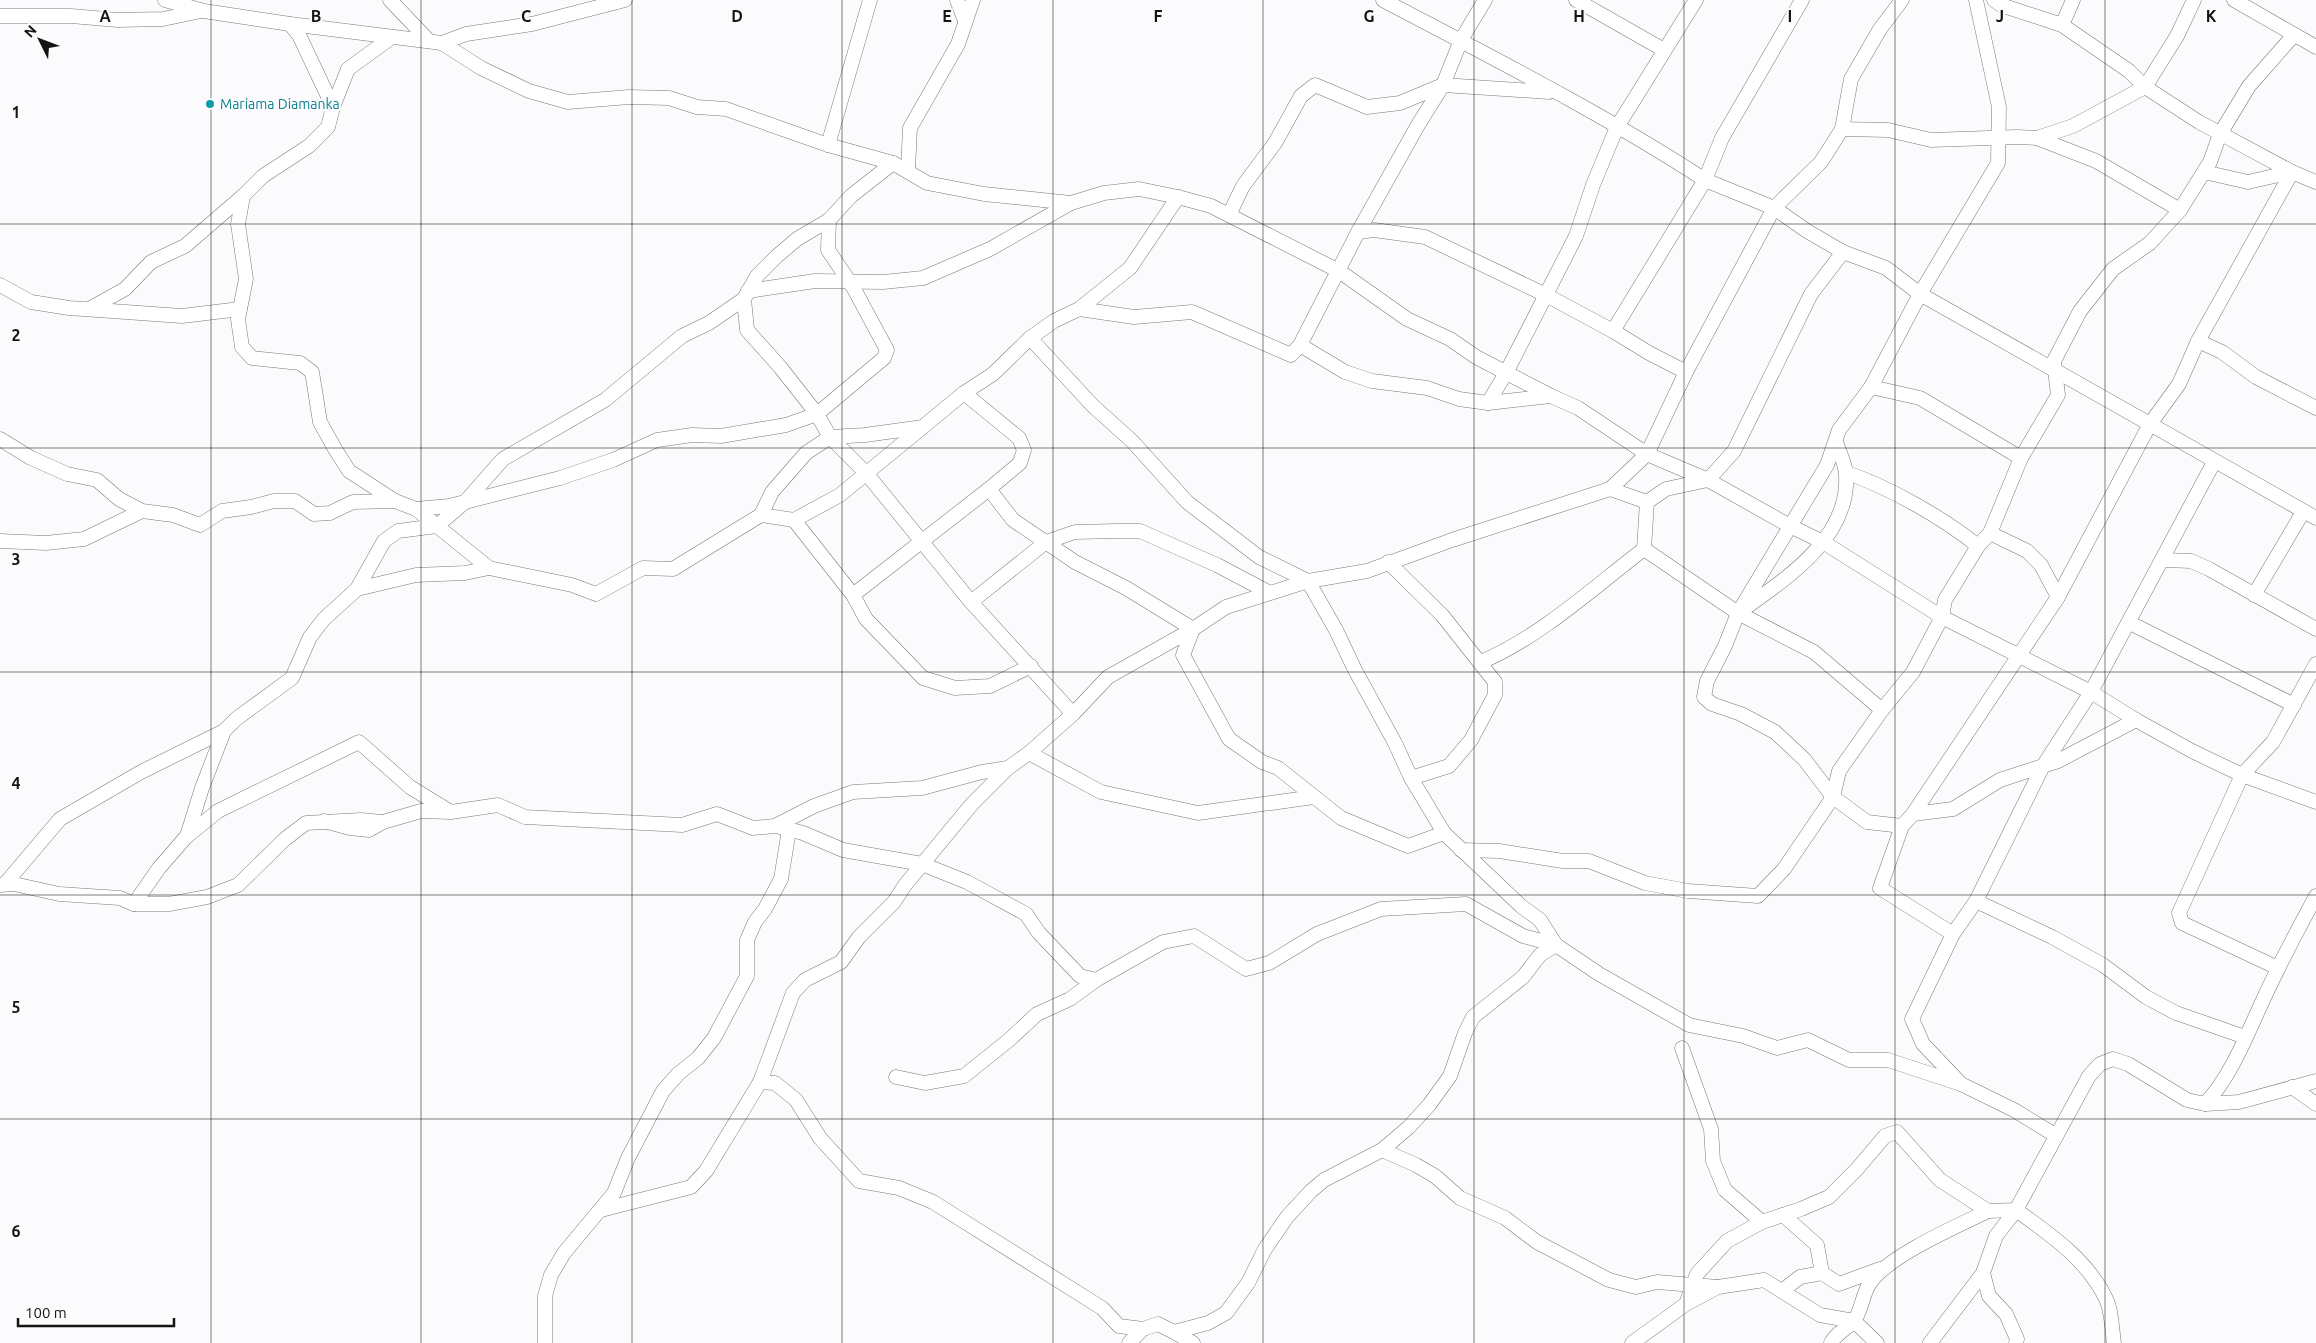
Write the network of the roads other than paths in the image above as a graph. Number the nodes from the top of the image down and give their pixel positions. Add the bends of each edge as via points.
1 (165, 0) edge
2 (390, 0) edge
3 (625, 0) edge
4 (870, 0) edge
5 (957, 0) edge
6 (973, 0) edge
7 (1383, 0) edge
8 (1485, 0) edge
9 (1696, 0) edge
10 (1802, 0) edge
11 (1902, 0) edge
12 (1976, 0) edge
13 (1994, 0) edge
14 (2073, 0) edge
15 (2194, 0) edge
16 (2234, 0) edge
17 (1585, 2) edge
18 (204, 11) junction
19 (0, 16) edge
20 (964, 21) junction
21 (290, 24) junction
22 (2062, 26) junction
23 (2293, 36) junction
24 (392, 37) junction
25 (1461, 40) junction
26 (436, 42) junction
27 (2316, 47) edge
28 (1664, 50) junction
29 (1443, 85) junction
30 (2145, 87) junction
31 (1555, 93) junction
32 (333, 107) junction
33 (1617, 128) junction
34 (1842, 129) junction
35 (2220, 134) junction
36 (2000, 137) junction
37 (2038, 138) junction
38 (828, 145) junction
39 (893, 163) junction
40 (908, 170) junction
41 (2204, 172) junction
42 (2292, 172) junction
43 (1705, 180) junction
44 (2316, 182) edge
45 (243, 196) junction
46 (1178, 197) junction
47 (1071, 203) junction
48 (1774, 208) junction
49 (2180, 210) junction
50 (1229, 215) junction
51 (829, 220) junction
52 (1358, 232) junction
53 (1843, 252) junction
54 (1338, 271) junction
55 (850, 282) junction
56 (0, 285) edge
57 (1920, 294) junction
58 (746, 295) junction
59 (1546, 295) junction
60 (89, 309) junction
61 (240, 309) junction
62 (1079, 309) junction
63 (1613, 331) junction
64 (1030, 338) junction
65 (2198, 341) junction
66 (1300, 345) junction
67 (2056, 371) junction
68 (1686, 372) junction
69 (1506, 373) junction
70 (1871, 387) junction
71 (964, 393) junction
72 (1551, 396) junction
73 (1488, 403) junction
74 (2312, 404) edge
75 (817, 414) junction
76 (2150, 424) junction
77 (925, 426) junction
78 (830, 437) junction
79 (0, 439) edge
80 (1836, 442) junction
81 (1647, 454) junction
82 (2021, 458) junction
83 (2214, 462) junction
84 (866, 473) junction
85 (1846, 473) junction
86 (1708, 480) junction
87 (989, 489) junction
88 (1610, 489) junction
89 (395, 501) junction
90 (466, 502) junction
91 (1647, 502) junction
92 (416, 509) junction
93 (142, 511) junction
94 (2303, 512) junction
95 (761, 515) junction
96 (2316, 518) edge
97 (794, 520) junction
98 (437, 526) junction
99 (1790, 526) junction
100 (1990, 533) junction
101 (0, 541) edge
102 (921, 542) junction
103 (1046, 542) junction
104 (1823, 542) junction
105 (1978, 546) junction
106 (1644, 549) junction
107 (2164, 560) junction
108 (1388, 562) junction
109 (489, 568) junction
110 (1308, 580) junction
111 (357, 589) junction
112 (1268, 592) junction
113 (853, 595) junction
114 (2254, 595) junction
115 (2058, 596) junction
116 (971, 602) junction
117 (1738, 613) junction
118 (1942, 617) junction
119 (2130, 623) junction
120 (2316, 629) edge
121 (1193, 630) junction
122 (2017, 656) junction
123 (1481, 662) junction
124 (2316, 664) edge
125 (1031, 666) junction
126 (2091, 692) junction
127 (2294, 705) junction
128 (1882, 710) junction
129 (1073, 714) junction
130 (2136, 720) junction
131 (224, 731) junction
132 (1029, 753) junction
133 (2043, 766) junction
134 (1008, 768) junction
135 (2242, 775) junction
136 (1411, 778) junction
137 (1314, 797) junction
138 (1834, 797) junction
139 (2316, 802) edge
140 (451, 812) junction
141 (1913, 814) junction
142 (775, 826) junction
143 (1902, 826) junction
144 (789, 830) junction
145 (1444, 834) junction
146 (186, 837) junction
147 (1461, 850) junction
148 (922, 864) junction
149 (2, 884) edge
150 (2316, 896) edge
151 (1976, 901) junction
152 (134, 904) junction
153 (1952, 934) junction
154 (1556, 945) junction
155 (2278, 968) junction
156 (1096, 980) junction
157 (2245, 1037) junction
158 (1682, 1048) dead end
159 (896, 1077) dead end
160 (2316, 1081) edge
161 (760, 1082) junction
162 (1961, 1084) junction
163 (2292, 1087) junction
164 (2204, 1104) junction
165 (2316, 1104) edge
166 (2056, 1135) junction
167 (1382, 1150) junction
168 (601, 1210) junction
169 (2016, 1210) junction
170 (1988, 1211) junction
171 (1783, 1215) junction
172 (1762, 1222) junction
173 (1886, 1268) junction
174 (1822, 1273) junction
175 (1983, 1273) junction
176 (1692, 1286) junction
177 (1718, 1287) junction
178 (1782, 1291) junction
179 (1686, 1304) junction
180 (1854, 1321) junction
181 (1143, 1329) junction
182 (1174, 1332) junction
183 (545, 1343) edge
184 (1129, 1343) edge
185 (1193, 1343) edge
186 (1632, 1343) edge
187 (1831, 1343) edge
188 (1877, 1343) edge
189 (1930, 1343) edge
190 (2016, 1343) edge
191 (2114, 1343) edge

1 - 18 street
2 - 26 street
3 - 26 street via 532,24
4 - 38 street
5 - 20 street
6 - 20 street
7 - 25 street
8 - 25 street
9 - 28 street
10 - 43 street via 1722,138
11 - 34 street via 1851,80
12 - 36 street via 1999,107
13 - 22 street
14 - 22 street
15 - 30 street via 2177,36
16 - 23 street
17 - 28 street
18 - 19 street via 169,19
18 - 21 street
20 - 40 street via 958,44 910,128
21 - 24 street
21 - 32 street
22 - 30 street via 2129,71
23 - 27 street
23 - 35 street via 2249,86
24 - 26 street
24 - 32 street via 348,69
25 - 29 street
25 - 31 street
26 - 38 street via 529,91 568,102 629,97 669,98 696,107 726,110
28 - 33 street
29 - 31 street
29 - 50 street via 1400,103 1367,108 1316,85 1301,96 1275,143 1243,186
29 - 52 street
30 - 35 street
30 - 37 street via 2073,126
31 - 33 street
32 - 45 street via 328,127 309,146 264,176
33 - 43 street
33 - 59 street via 1593,184 1576,236
34 - 36 street via 1888,130 1931,140
34 - 48 street via 1821,162
35 - 41 street
35 - 42 street
36 - 37 street
36 - 57 street via 1998,163
37 - 49 street via 2096,161
38 - 39 street
39 - 40 street
39 - 51 street via 851,196
40 - 47 street via 927,182 984,194
41 - 42 street via 2248,182
41 - 49 street
42 - 44 street
42 - 65 street
43 - 48 street
43 - 63 street
45 - 60 street via 185,246 151,262 125,289
45 - 61 street via 238,224 246,279
46 - 47 street via 1139,189 1104,193
46 - 50 street
46 - 62 street via 1130,268
47 - 55 street via 990,249 922,278
48 - 53 street
48 - 68 street
49 - 67 street via 2150,243 2113,270 2080,311 2054,361
50 - 54 street
51 - 55 street via 828,250
51 - 58 street via 797,239 777,256 757,276
52 - 54 street
52 - 59 street via 1374,230 1425,237
53 - 57 street via 1886,268
53 - 86 street via 1812,294 1734,451
54 - 66 street
54 - 69 street via 1407,319 1450,339
55 - 58 street via 815,282
55 - 75 street via 887,350 884,358
56 - 60 street via 31,302
57 - 67 street
57 - 70 street
58 - 75 street via 747,330
58 - 90 street via 709,323 682,336 606,400 503,459
59 - 63 street
59 - 69 street
60 - 61 street via 182,316
61 - 89 street via 238,319 242,347 252,358 300,363 312,372 320,422 349,470
62 - 64 street
62 - 66 street via 1134,317 1192,312 1291,355
63 - 68 street
64 - 71 street via 993,374
64 - 110 street via 1192,507 1259,557
65 - 74 street via 2222,352 2256,378
65 - 76 street via 2179,384
66 - 73 street via 1345,372 1372,381 1427,388 1459,399
67 - 76 street
67 - 82 street via 2058,395
68 - 81 street
69 - 72 street
69 - 73 street
70 - 80 street via 1839,430
70 - 82 street via 1920,398
71 - 77 street
71 - 87 street via 1020,438 1024,450 1020,463
72 - 73 street
72 - 81 street via 1578,408
75 - 78 street
75 - 90 street via 786,425 721,436 692,435 658,440 560,478
76 - 83 street
76 - 115 street
77 - 78 street
77 - 84 street
78 - 84 street
78 - 95 street via 806,453 772,492
79 - 93 street via 67,474 97,480 118,499
80 - 85 street
80 - 99 street via 1827,464
81 - 86 street
81 - 88 street
82 - 100 street
83 - 94 street
83 - 107 street
84 - 97 street via 840,495
84 - 102 street
85 - 104 street via 1845,503
85 - 105 street via 1910,503 1960,531
86 - 91 street via 1666,489
86 - 99 street
87 - 102 street
87 - 103 street via 1013,520
88 - 91 street
88 - 108 street
89 - 92 street
89 - 93 street via 353,502 330,513 314,514 295,501 274,501 222,511 200,525 173,515
90 - 92 street
90 - 98 street
91 - 106 street
92 - 98 street
93 - 101 street via 84,540 46,543
94 - 96 street
94 - 114 street
95 - 97 street
95 - 109 street via 673,569 643,568 596,594 572,585
97 - 113 street
98 - 109 street
98 - 111 street via 398,531 384,541
99 - 104 street
99 - 117 street
100 - 105 street
100 - 115 street via 2027,551 2041,565
102 - 113 street
102 - 116 street
103 - 112 street via 1075,532 1140,531
103 - 116 street
103 - 121 street
104 - 117 street via 1788,576
104 - 118 street
105 - 118 street via 1945,600
106 - 117 street
106 - 123 street via 1546,624 1503,653
107 - 114 street via 2191,561
107 - 119 street
108 - 110 street via 1367,571
108 - 123 street via 1442,615
109 - 111 street via 465,573 416,575
110 - 112 street
110 - 136 street
111 - 131 street via 324,619 310,637 292,678
112 - 121 street via 1226,607
113 - 125 street via 866,619 923,678 955,688 990,686
114 - 120 street
115 - 122 street
116 - 125 street
117 - 128 street via 1814,652
117 - 138 street via 1707,680 1704,697 1712,704 1741,714 1775,732 1804,759
118 - 122 street
118 - 128 street via 1913,672
119 - 126 street
119 - 127 street
121 - 129 street via 1108,678
121 - 137 street via 1183,655 1229,740 1262,762 1278,768
122 - 126 street
122 - 141 street
123 - 136 street via 1495,682 1495,695 1471,740 1449,766
124 - 127 street
125 - 129 street
126 - 130 street
126 - 133 street
127 - 135 street via 2273,742
128 - 138 street via 1839,771
129 - 132 street
130 - 133 street
130 - 135 street
131 - 146 street
131 - 149 street via 133,776 60,819
132 - 134 street
132 - 137 street via 1101,792 1198,812
133 - 141 street via 2000,780 1953,809
133 - 151 street
134 - 142 street via 922,788 853,792 814,806
134 - 148 street via 972,804
135 - 139 street
135 - 155 street via 2179,913 2182,924
136 - 145 street
137 - 145 street via 1341,818 1408,846
138 - 143 street via 1867,822
138 - 147 street via 1784,869 1758,896 1688,891 1645,883 1589,861
140 - 142 street via 498,805 526,817 682,825 716,814 753,828
140 - 146 street via 410,787 359,742 218,811
140 - 152 street via 421,811 383,822 306,822 238,885 197,899 168,904
141 - 143 street
142 - 144 street
143 - 153 street via 1880,888
144 - 148 street via 843,850
144 - 168 street via 781,879 747,940 747,976 740,991 714,1038 663,1091 614,1192
145 - 147 street
146 - 152 street
147 - 154 street via 1540,920
148 - 156 street via 967,882 1026,914 1039,934 1080,976
148 - 161 street via 894,902 859,937 841,962 805,980 793,993
149 - 152 street via 59,894 120,898
150 - 155 street
151 - 153 street
151 - 157 street via 2103,965 2146,997 2176,1013
153 - 162 street via 1912,1019 1923,1044
154 - 156 street via 1523,936 1466,904 1381,908 1317,934 1269,963 1246,969 1194,936 1163,942
154 - 162 street via 1599,974 1689,1024 1743,1036 1777,1048 1808,1040 1849,1060 1888,1060
154 - 167 street via 1540,955 1523,977 1473,1017 1450,1076 1409,1127
155 - 157 street
156 - 159 street via 1070,999 1037,1014 964,1076 925,1083
157 - 164 street via 2218,1089
158 - 172 street via 1711,1129 1713,1161 1725,1190
160 - 163 street
161 - 168 street via 706,1170 691,1187
161 - 181 street via 775,1083 796,1100 820,1138 859,1181 898,1188 933,1202 1102,1308 1119,1326
162 - 166 street
163 - 164 street via 2239,1102
163 - 165 street
164 - 166 street via 2187,1100 2128,1064 2112,1059 2100,1064 2089,1076
166 - 169 street
167 - 176 street via 1416,1165 1460,1198 1505,1218 1537,1242 1609,1280 1636,1287 1657,1282
167 - 182 street via 1353,1163 1311,1191 1287,1217 1226,1313 1208,1323
168 - 183 street via 564,1253 551,1275 546,1296
169 - 170 street
169 - 175 street via 1996,1236
169 - 191 street via 2068,1248 2089,1273 2108,1302
170 - 171 street via 1940,1180 1897,1132 1885,1136 1829,1197
170 - 173 street via 1929,1240
171 - 172 street
171 - 174 street via 1817,1245
172 - 176 street via 1726,1241 1697,1274
173 - 174 street via 1839,1284
173 - 180 street via 1870,1283
174 - 178 street via 1800,1277
175 - 189 street
175 - 190 street via 1988,1296 2006,1314
176 - 177 street
176 - 179 street
177 - 178 street via 1764,1280
177 - 179 street
178 - 180 street via 1820,1315
179 - 186 street
180 - 187 street
180 - 188 street
181 - 182 street via 1158,1324
181 - 184 street
182 - 185 street

